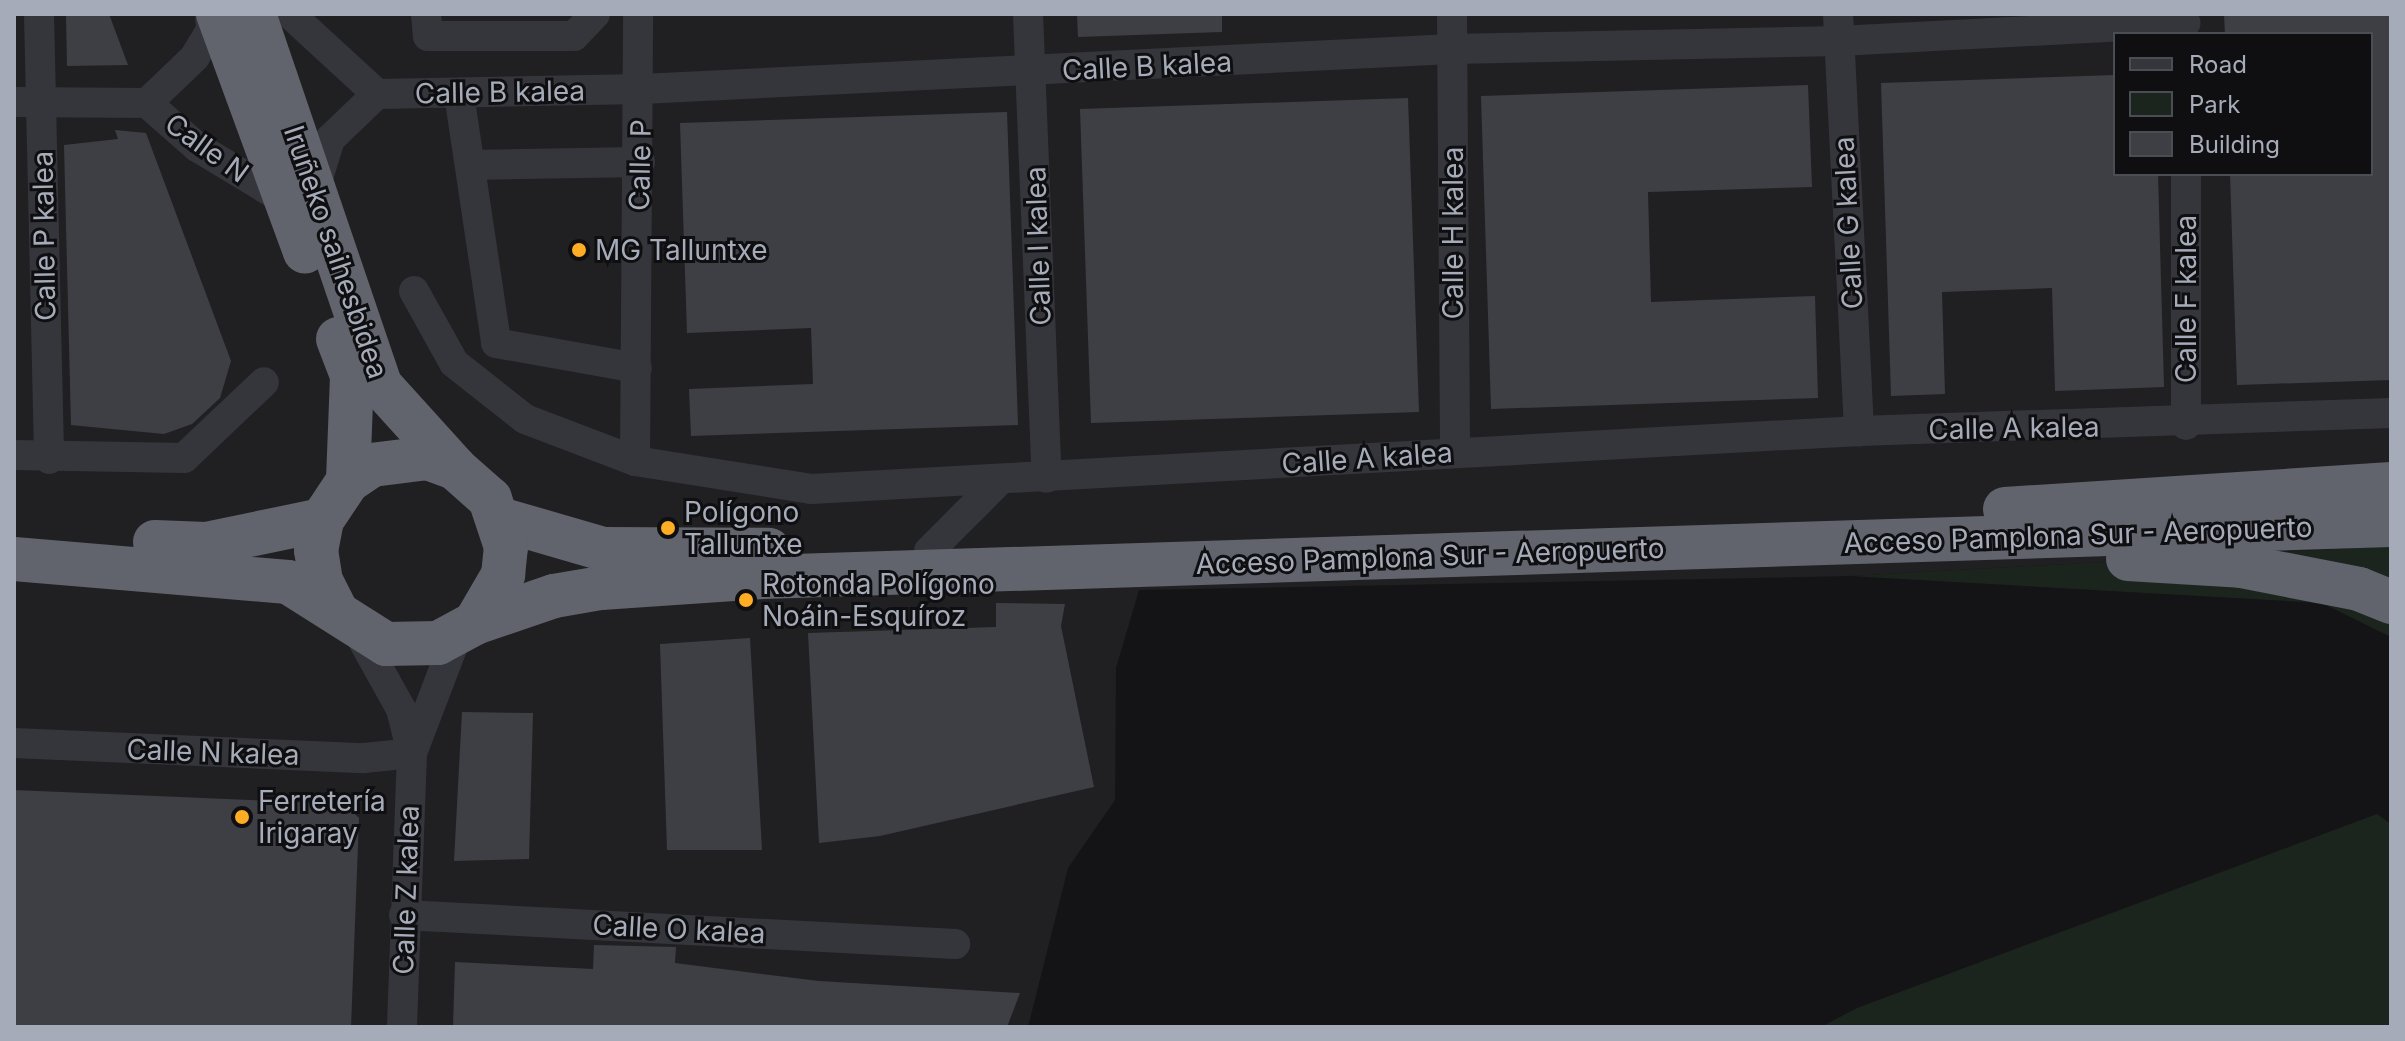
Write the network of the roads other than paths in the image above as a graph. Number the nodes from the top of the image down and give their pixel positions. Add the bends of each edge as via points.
1 (39, 14) edge
2 (210, 14) edge
3 (218, 14) edge
4 (254, 14) edge
5 (290, 14) edge
6 (426, 14) edge
7 (1028, 14) edge
8 (1452, 14) edge
9 (595, 16) edge
10 (639, 18) edge
11 (2118, 19) edge
12 (1917, 24) edge
13 (2186, 24) edge
14 (1838, 28) edge
15 (1452, 49) junction
16 (1032, 72) junction
17 (642, 89) junction
18 (377, 94) junction
19 (459, 94) junction
20 (27, 101) edge
21 (147, 103) junction
22 (640, 162) junction
23 (470, 165) junction
24 (2186, 176) edge
25 (299, 195) junction
26 (414, 291) dead end
27 (637, 368) junction
28 (264, 382) dead end
29 (2391, 413) edge
30 (2186, 425) junction
31 (1859, 431) junction
32 (1455, 453) junction
33 (14, 455) edge
34 (49, 459) junction
35 (635, 461) junction
36 (455, 468) junction
37 (1047, 478) junction
38 (348, 481) junction
39 (999, 481) junction
40 (2384, 487) edge
41 (500, 519) junction
42 (322, 520) junction
43 (2391, 525) edge
44 (14, 534) edge
45 (1844, 543) junction
46 (929, 551) junction
47 (14, 559) edge
48 (2391, 602) edge
49 (346, 619) junction
50 (466, 629) junction
51 (14, 743) edge
52 (412, 753) junction
53 (404, 915) junction
54 (955, 944) dead end
55 (402, 1027) edge

1 - 20 street, Calle P kalea
2 - 21 street, Calle N via 211,30 195,57
3 - 25 highway, Iruñeko saihesbidea
4 - 25 highway, Iruñeko saihesbidea
5 - 18 street
6 - 9 street via 428,36 574,36
7 - 16 street, Calle I kalea
8 - 15 street, Calle H kalea
9 - 10 street
10 - 17 street, Calle P
11 - 12 street, Calle B kalea
11 - 13 street, Calle B kalea
12 - 14 street, Calle B kalea
14 - 15 street, Calle B kalea
14 - 31 street, Calle G kalea
15 - 16 street, Calle B kalea
15 - 32 street, Calle H kalea
16 - 17 street, Calle B kalea
16 - 37 street, Calle I kalea
17 - 19 street, Calle B kalea
17 - 22 street, Calle P
18 - 19 street, Calle B kalea
18 - 25 street via 330,139
19 - 23 street
20 - 21 street
20 - 34 street, Calle P kalea
21 - 25 street, Calle N via 197,147
22 - 23 street
22 - 27 street, Calle P
23 - 27 street via 496,343
24 - 30 street, Calle F kalea
25 - 36 highway, Iruñeko saihesbidea via 381,386
25 - 38 highway, Iruñeko saihesbidea via 352,376
26 - 35 street, Calle A kalea via 454,363 525,419
27 - 35 street, Calle P
28 - 34 street via 184,458
29 - 30 street, Calle A kalea
30 - 31 street, Calle A kalea
31 - 32 street, Calle A kalea
32 - 37 street, Calle A kalea
33 - 34 street
35 - 39 street, Calle A kalea via 811,489
36 - 38 highway via 399,457
36 - 41 highway via 482,490
37 - 39 street, Calle A kalea
38 - 42 highway
39 - 46 street
40 - 46 highway, Acceso Pamplona Sur - Aeropuerto via 2014,509
41 - 46 highway, Acceso Pamplona Sur - Aeropuerto via 603,549
41 - 50 highway via 503,575
42 - 44 highway via 206,544
42 - 49 highway via 316,550 321,581
43 - 45 highway, Acceso Pamplona Sur - Aeropuerto
45 - 48 highway via 1930,561 2064,558 2241,566 2359,589
45 - 50 highway, Acceso Pamplona Sur - Aeropuerto via 763,577 554,596
47 - 49 highway via 288,582
49 - 50 highway via 386,644 438,643
49 - 52 street via 401,709
50 - 52 street
51 - 52 street, Calle N kalea via 364,758
52 - 53 street, Calle Z kalea
53 - 54 street, Calle O kalea
53 - 55 street, Calle Z kalea

